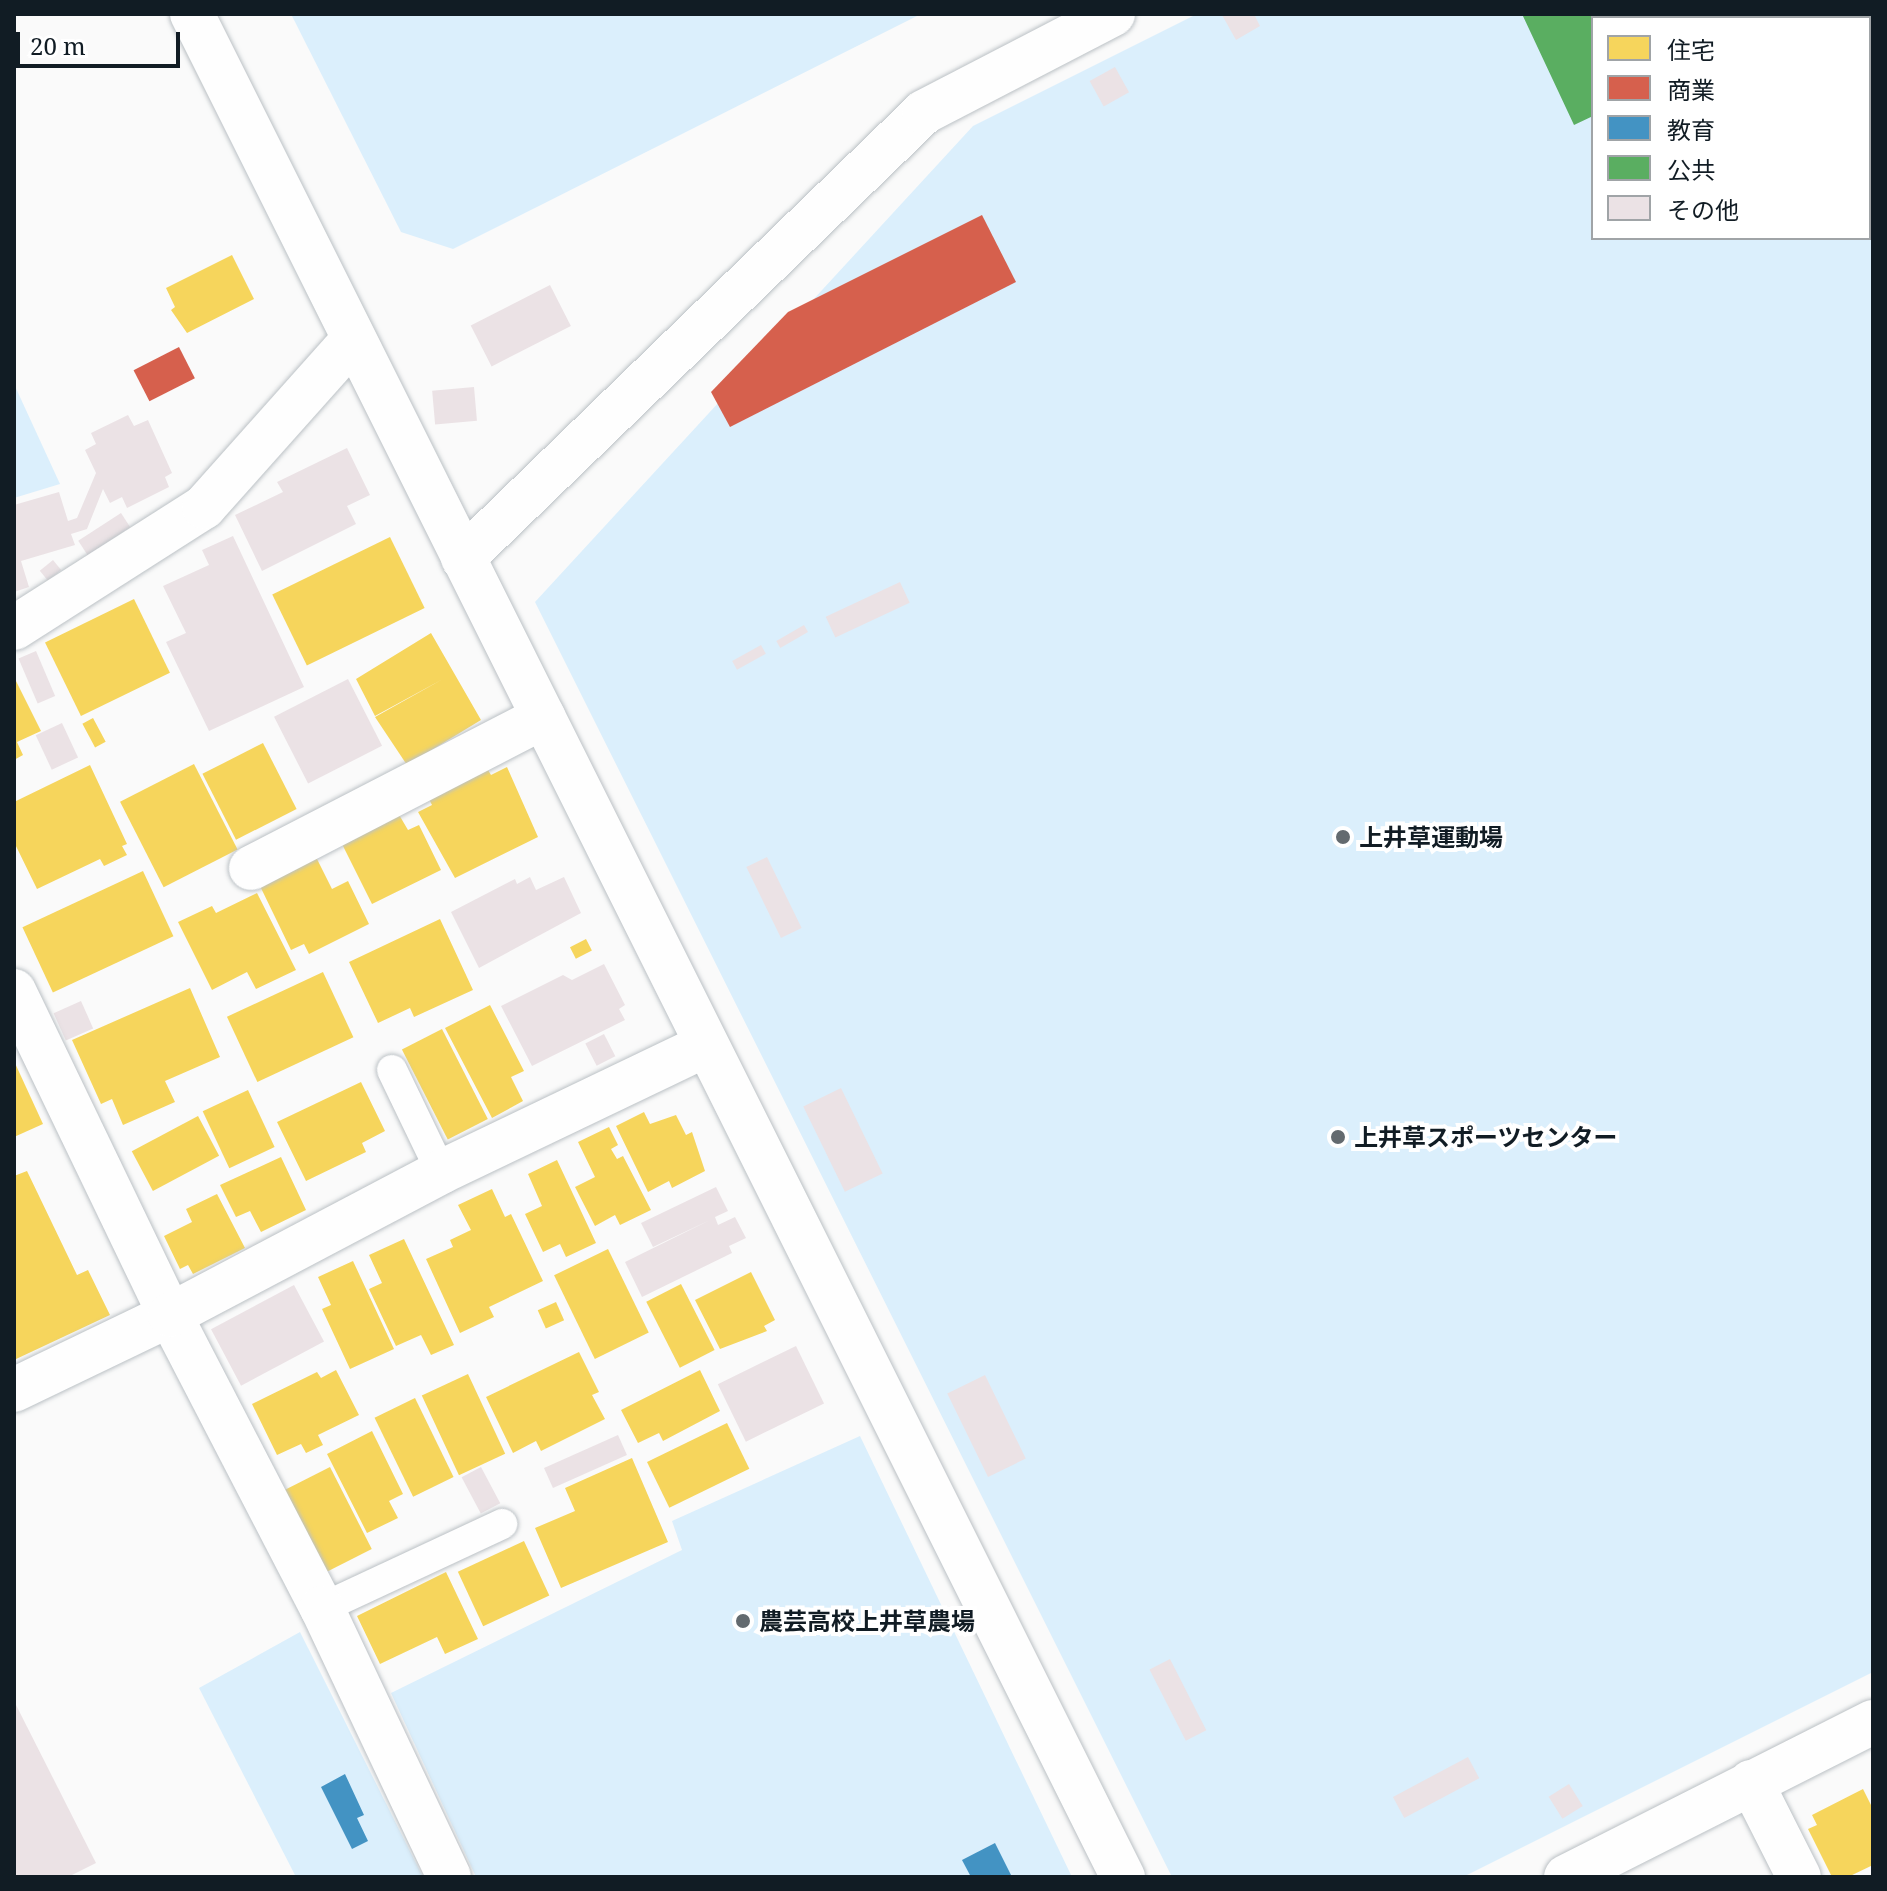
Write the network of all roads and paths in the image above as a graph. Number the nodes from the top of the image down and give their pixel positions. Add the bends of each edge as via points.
1 (192, 14) edge
2 (1113, 14) edge
3 (352, 341) junction
4 (463, 558) junction
5 (14, 628) edge
6 (543, 717) junction
7 (251, 868) dead end
8 (14, 991) edge
9 (706, 1045) junction
10 (392, 1070) dead end
11 (441, 1172) junction
12 (170, 1315) junction
13 (14, 1390) edge
14 (502, 1524) dead end
15 (322, 1608) junction
16 (1873, 1722) edge
17 (1751, 1782) junction
18 (449, 1877) edge
19 (1123, 1877) edge
20 (1566, 1877) edge
21 (1799, 1877) edge

1 - 3 street
2 - 4 street via 924,112
3 - 4 street
3 - 5 street via 204,507
4 - 6 street
6 - 7 street
6 - 9 street
8 - 12 street
9 - 11 street
9 - 19 street
10 - 11 lane
11 - 12 street
12 - 13 street
12 - 15 street
14 - 15 lane
15 - 18 street
16 - 17 street
17 - 20 street
17 - 21 street

